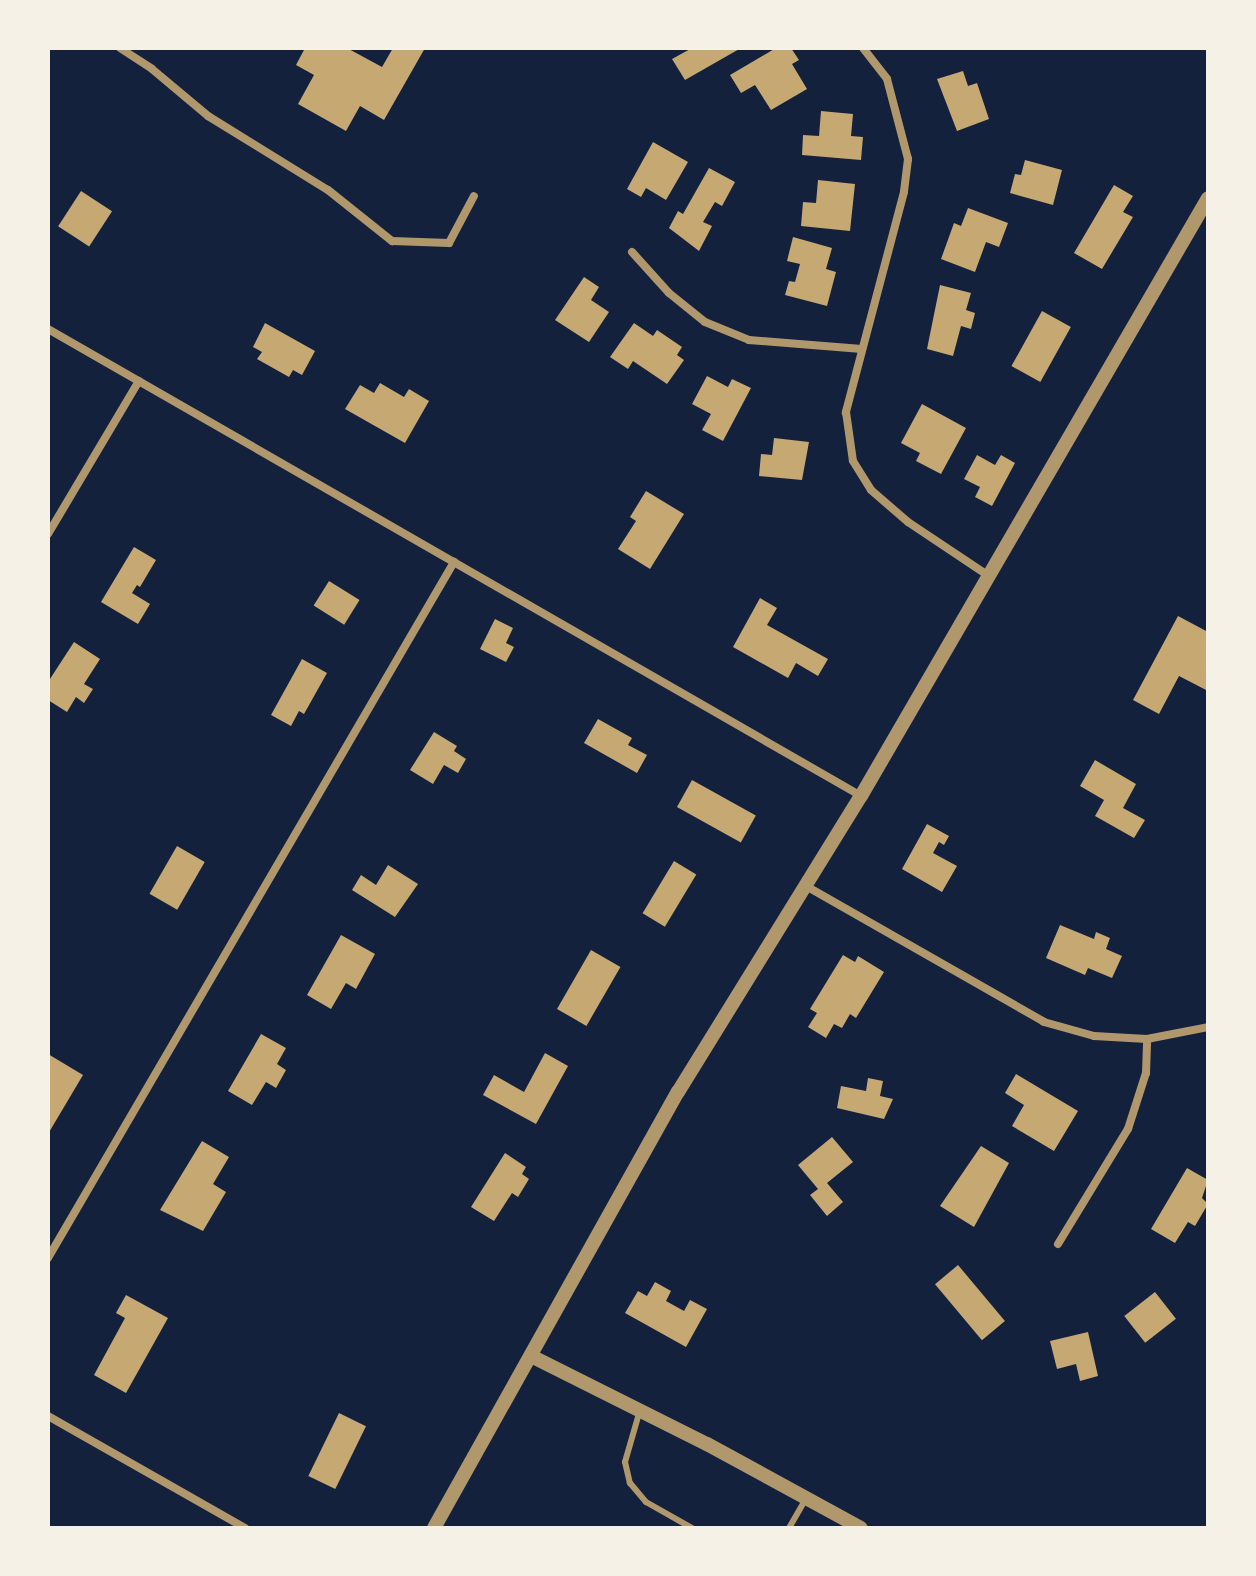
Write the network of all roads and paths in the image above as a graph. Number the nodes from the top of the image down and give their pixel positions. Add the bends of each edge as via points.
1 (120, 48) edge
2 (863, 48) edge
3 (474, 196) dead end
4 (1208, 198) edge
5 (632, 252) dead end
6 (48, 329) edge
7 (862, 349) junction
8 (139, 381) junction
9 (48, 534) edge
10 (454, 562) junction
11 (989, 576) junction
12 (861, 796) junction
13 (806, 886) junction
14 (1208, 1027) edge
15 (1147, 1039) junction
16 (1058, 1244) dead end
17 (48, 1258) edge
18 (531, 1356) junction
19 (640, 1410) junction
20 (48, 1416) edge
21 (806, 1498) junction
22 (245, 1528) edge
23 (434, 1528) edge
24 (692, 1528) edge
25 (789, 1528) edge
26 (861, 1528) edge

1 - 3 street via 208,116 328,190 392,241 449,243
2 - 7 street via 887,79 908,159
4 - 11 street
5 - 7 street via 705,322 749,340
6 - 8 street
7 - 11 street via 846,412 853,461 871,490 908,522
8 - 9 street
8 - 10 street
10 - 12 street
10 - 17 street
11 - 12 street
12 - 13 street
13 - 15 street via 1044,1022 1094,1036
13 - 18 street via 678,1092
14 - 15 street
15 - 16 street via 1146,1073 1128,1129
18 - 19 street
18 - 23 street
19 - 21 street
19 - 24 lane via 625,1462 630,1483 646,1502
20 - 22 street
21 - 25 lane
21 - 26 street

